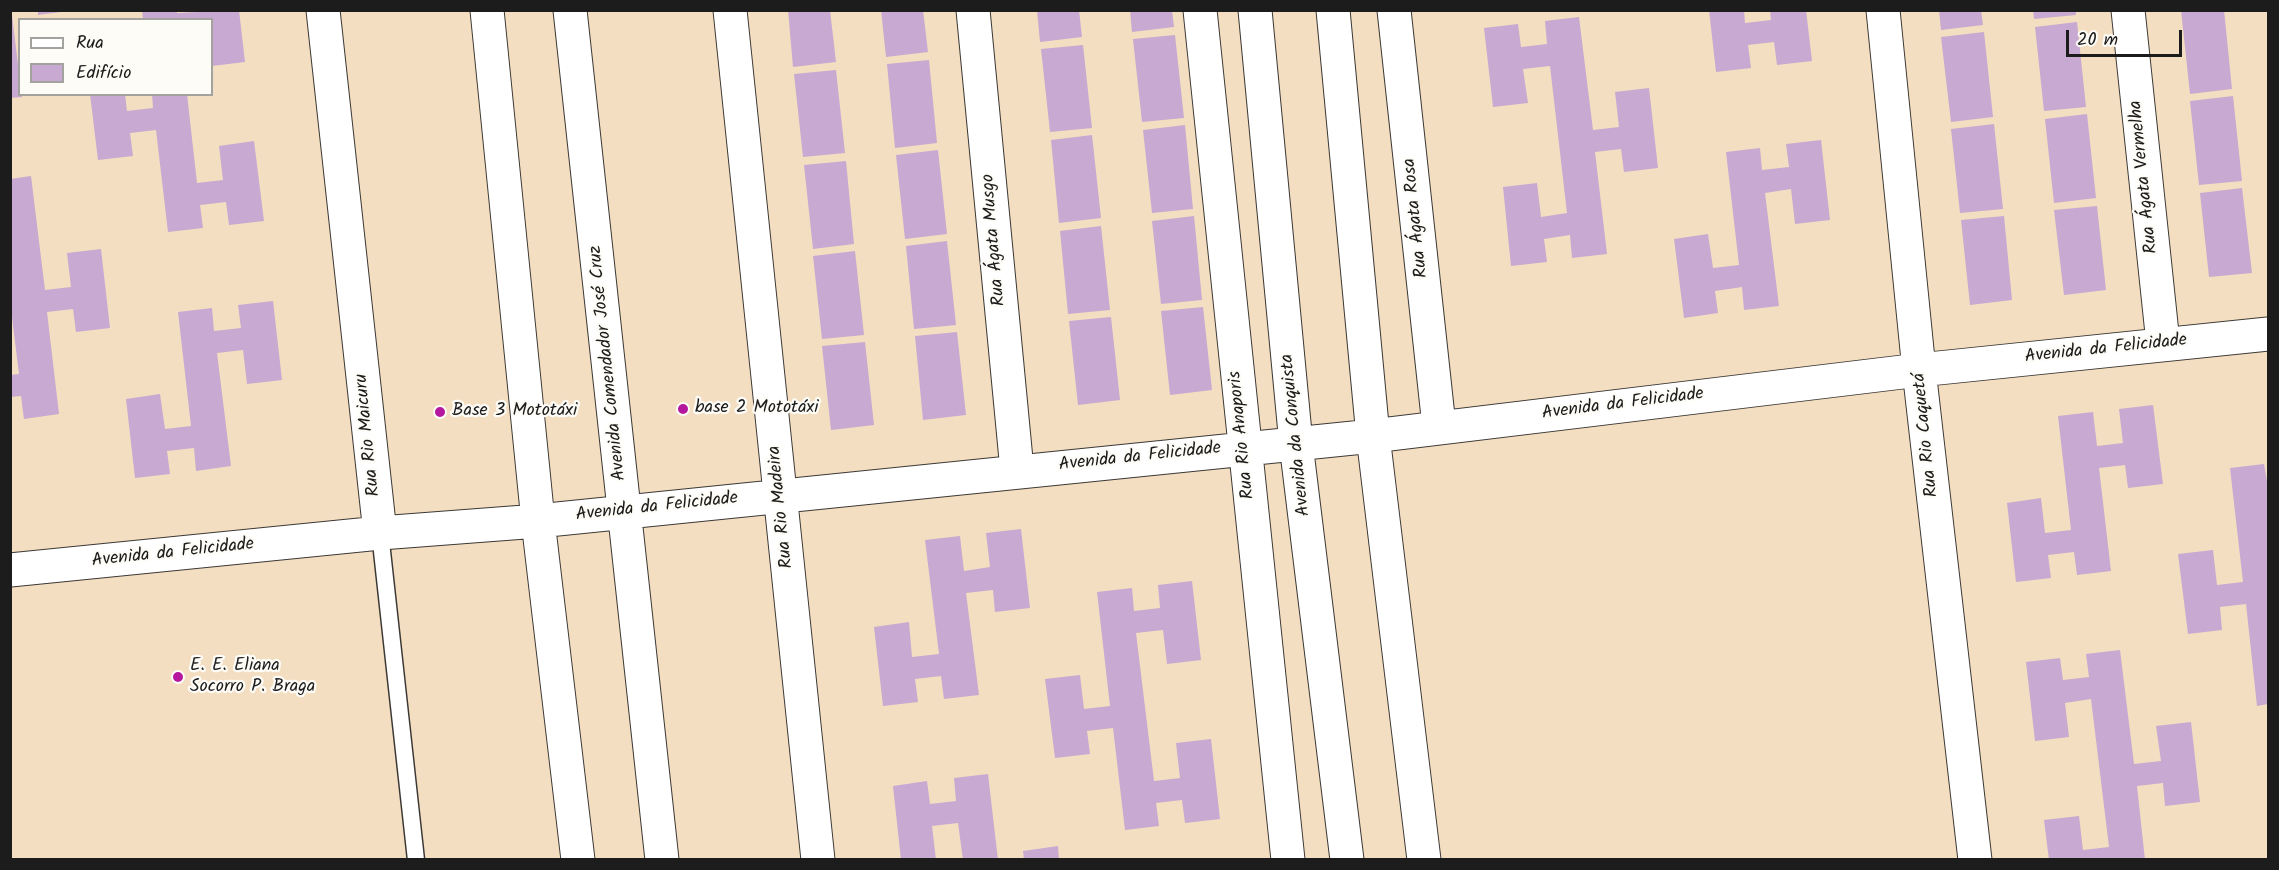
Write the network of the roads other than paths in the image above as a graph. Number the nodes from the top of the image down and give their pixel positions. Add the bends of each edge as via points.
1 (323, 10) edge
2 (487, 10) edge
3 (570, 10) edge
4 (730, 10) edge
5 (973, 10) edge
6 (1200, 10) edge
7 (1255, 10) edge
8 (1333, 10) edge
9 (1394, 10) edge
10 (1883, 10) edge
11 (2128, 10) edge
12 (2268, 333) edge
13 (2163, 343) junction
14 (1919, 370) junction
15 (1439, 426) junction
16 (1373, 436) junction
17 (1296, 444) junction
18 (1245, 448) junction
19 (1017, 470) junction
20 (781, 495) junction
21 (626, 512) junction
22 (538, 521) junction
23 (380, 533) junction
24 (10, 570) edge
25 (416, 860) edge
26 (578, 860) edge
27 (662, 860) edge
28 (818, 860) edge
29 (1288, 860) edge
30 (1347, 860) edge
31 (1424, 860) edge
32 (1975, 860) edge

1 - 23 street, Rua Rio Maicuru
2 - 22 street
3 - 21 street, Avenida Comendador José Cruz
4 - 20 street, Rua Rio Madeira
5 - 19 street, Rua Ágata Musgo
6 - 18 street, Rua Rio Anaporis
7 - 17 street, Avenida da Conquista
8 - 16 street
9 - 15 street, Rua Ágata Rosa
10 - 14 street, Rua Rio Caquetá
11 - 13 street, Rua Ágata Vermelha
12 - 13 street, Avenida da Felicidade
13 - 14 street, Avenida da Felicidade
14 - 15 street, Avenida da Felicidade
14 - 32 street, Rua Rio Caquetá
15 - 16 street, Avenida da Felicidade
16 - 17 street, Avenida da Felicidade
16 - 31 street
17 - 18 street, Avenida da Felicidade
17 - 30 street, Avenida da Conquista
18 - 19 street, Avenida da Felicidade
18 - 29 street, Rua Rio Anaporis
19 - 20 street, Avenida da Felicidade
20 - 21 street, Avenida da Felicidade
20 - 28 street, Rua Rio Madeira
21 - 22 street, Avenida da Felicidade
21 - 27 street, Avenida Comendador José Cruz
22 - 23 street, Avenida da Felicidade
22 - 26 street
23 - 24 street, Avenida da Felicidade
23 - 25 lane, Rua Rio Maicuru

